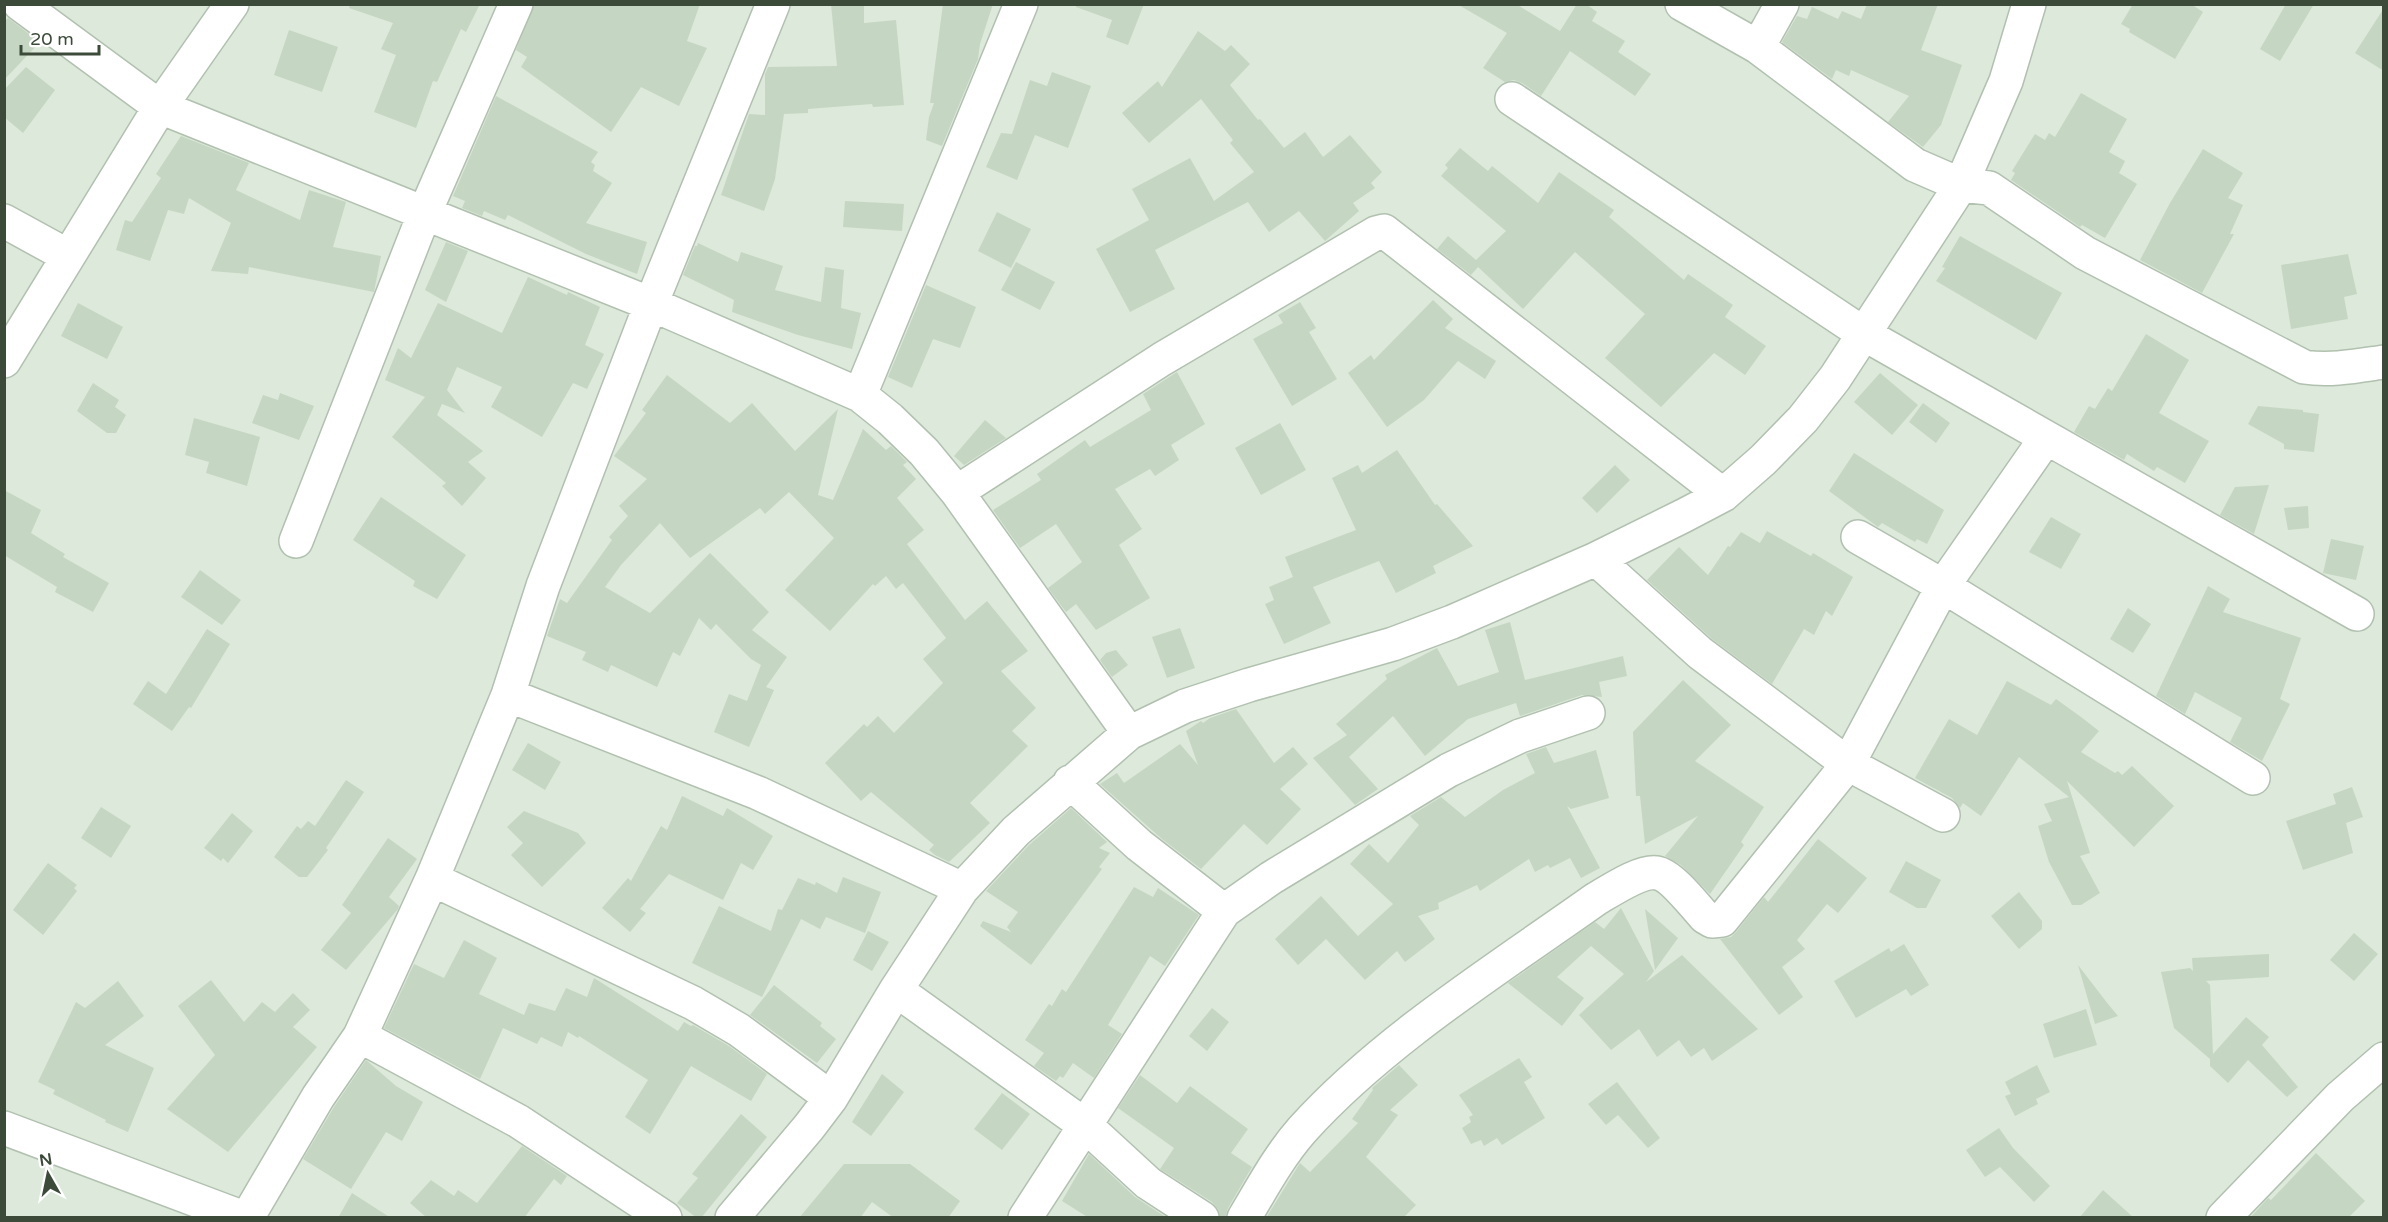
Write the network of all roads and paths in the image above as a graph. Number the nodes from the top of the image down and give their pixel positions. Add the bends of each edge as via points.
1 (20, 4) edge
2 (232, 4) edge
3 (516, 4) edge
4 (773, 4) edge
5 (1021, 4) edge
6 (1682, 4) edge
7 (1782, 4) edge
8 (2029, 4) edge
9 (1758, 46) junction
10 (1512, 99) dead end
11 (160, 107) junction
12 (1961, 185) junction
13 (425, 212) junction
14 (4, 221) edge
15 (68, 256) junction
16 (651, 304) junction
17 (1864, 334) junction
18 (4, 361) edge
19 (2384, 362) edge
20 (860, 395) junction
21 (2046, 438) junction
22 (957, 492) junction
23 (1722, 495) junction
24 (1858, 537) dead end
25 (296, 541) dead end
26 (1596, 559) junction
27 (1943, 586) junction
28 (2357, 614) dead end
29 (508, 695) junction
30 (1588, 713) dead end
31 (1129, 733) junction
32 (1848, 764) junction
33 (2253, 778) dead end
34 (1070, 782) junction
35 (1943, 815) dead end
36 (432, 879) junction
37 (962, 889) junction
38 (1224, 911) junction
39 (896, 990) junction
40 (360, 1036) junction
41 (2384, 1059) edge
42 (831, 1098) junction
43 (1086, 1126) junction
44 (4, 1128) edge
45 (245, 1218) edge
46 (665, 1218) edge
47 (732, 1218) edge
48 (1024, 1218) edge
49 (1202, 1218) edge
50 (1244, 1218) edge
51 (2223, 1218) edge

1 - 11 street
2 - 11 street
3 - 13 street
4 - 16 street
5 - 20 street
6 - 9 street
7 - 9 street
8 - 12 street via 2006,81
9 - 12 street via 1915,165
10 - 17 street
11 - 13 street
11 - 15 street
12 - 17 street
12 - 19 street via 1989,188 2085,253 2304,367 2322,370
13 - 16 street
13 - 25 street
14 - 15 street
15 - 18 street
16 - 20 street
16 - 29 street via 543,586
17 - 21 street
17 - 23 street via 1803,419
20 - 22 street via 924,452
21 - 27 street
21 - 28 street
22 - 23 street via 1162,359 1376,232 1384,231
22 - 31 street
23 - 26 street
24 - 27 street
26 - 31 street via 1443,626 1185,706
26 - 32 street via 1700,653
27 - 32 street
27 - 33 street
29 - 36 street
29 - 37 street via 758,793
30 - 38 street via 1520,736 1449,770 1271,878
31 - 34 street
32 - 35 street
32 - 50 street via 1722,920 1705,917 1670,880 1657,873 1623,883 1596,899 1438,1012 1325,1106 1279,1159
34 - 37 street via 1016,831
34 - 38 street via 1139,845
36 - 40 street
36 - 42 street via 693,1003 738,1030
37 - 39 street
38 - 43 street
39 - 42 street
39 - 43 street
40 - 45 street
40 - 46 street via 518,1121
41 - 51 street via 2340,1097
42 - 47 street
43 - 48 street
43 - 49 street via 1148,1183
44 - 45 street

